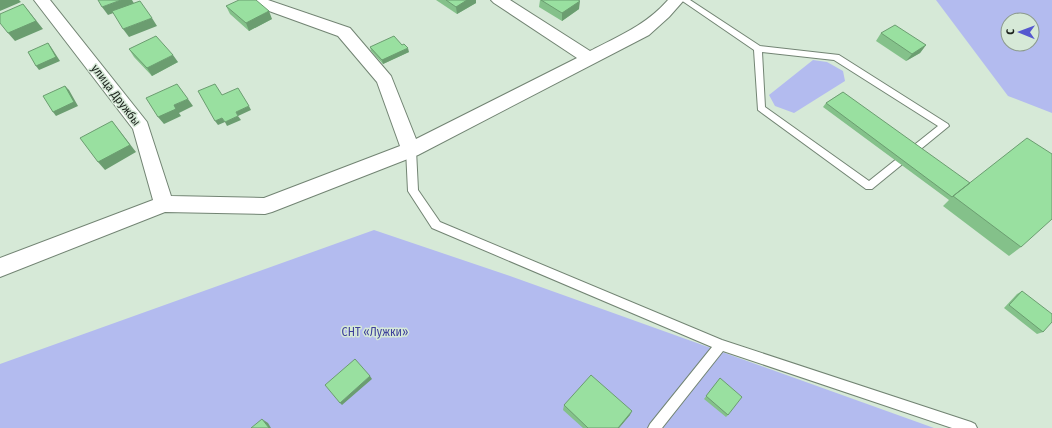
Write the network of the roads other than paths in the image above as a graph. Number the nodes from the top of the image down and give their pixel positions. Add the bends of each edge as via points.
1 (42, 0) edge
2 (259, 0) edge
3 (499, 0) edge
4 (676, 0) edge
5 (686, 0) edge
6 (758, 49) junction
7 (589, 58) junction
8 (411, 150) junction
9 (164, 204) junction
10 (0, 268) edge
11 (721, 344) junction
12 (654, 428) edge
13 (971, 428) edge

1 - 9 street, улица Дружбы via 141,127
2 - 8 street via 344,32 385,80
3 - 7 street
4 - 7 street via 643,31
5 - 6 lane
6 - 6 lane via 761,108 869,186 945,126 836,57
7 - 8 street
8 - 9 street via 265,206
8 - 11 lane via 413,191 436,225
9 - 10 street
11 - 12 lane
11 - 13 lane

